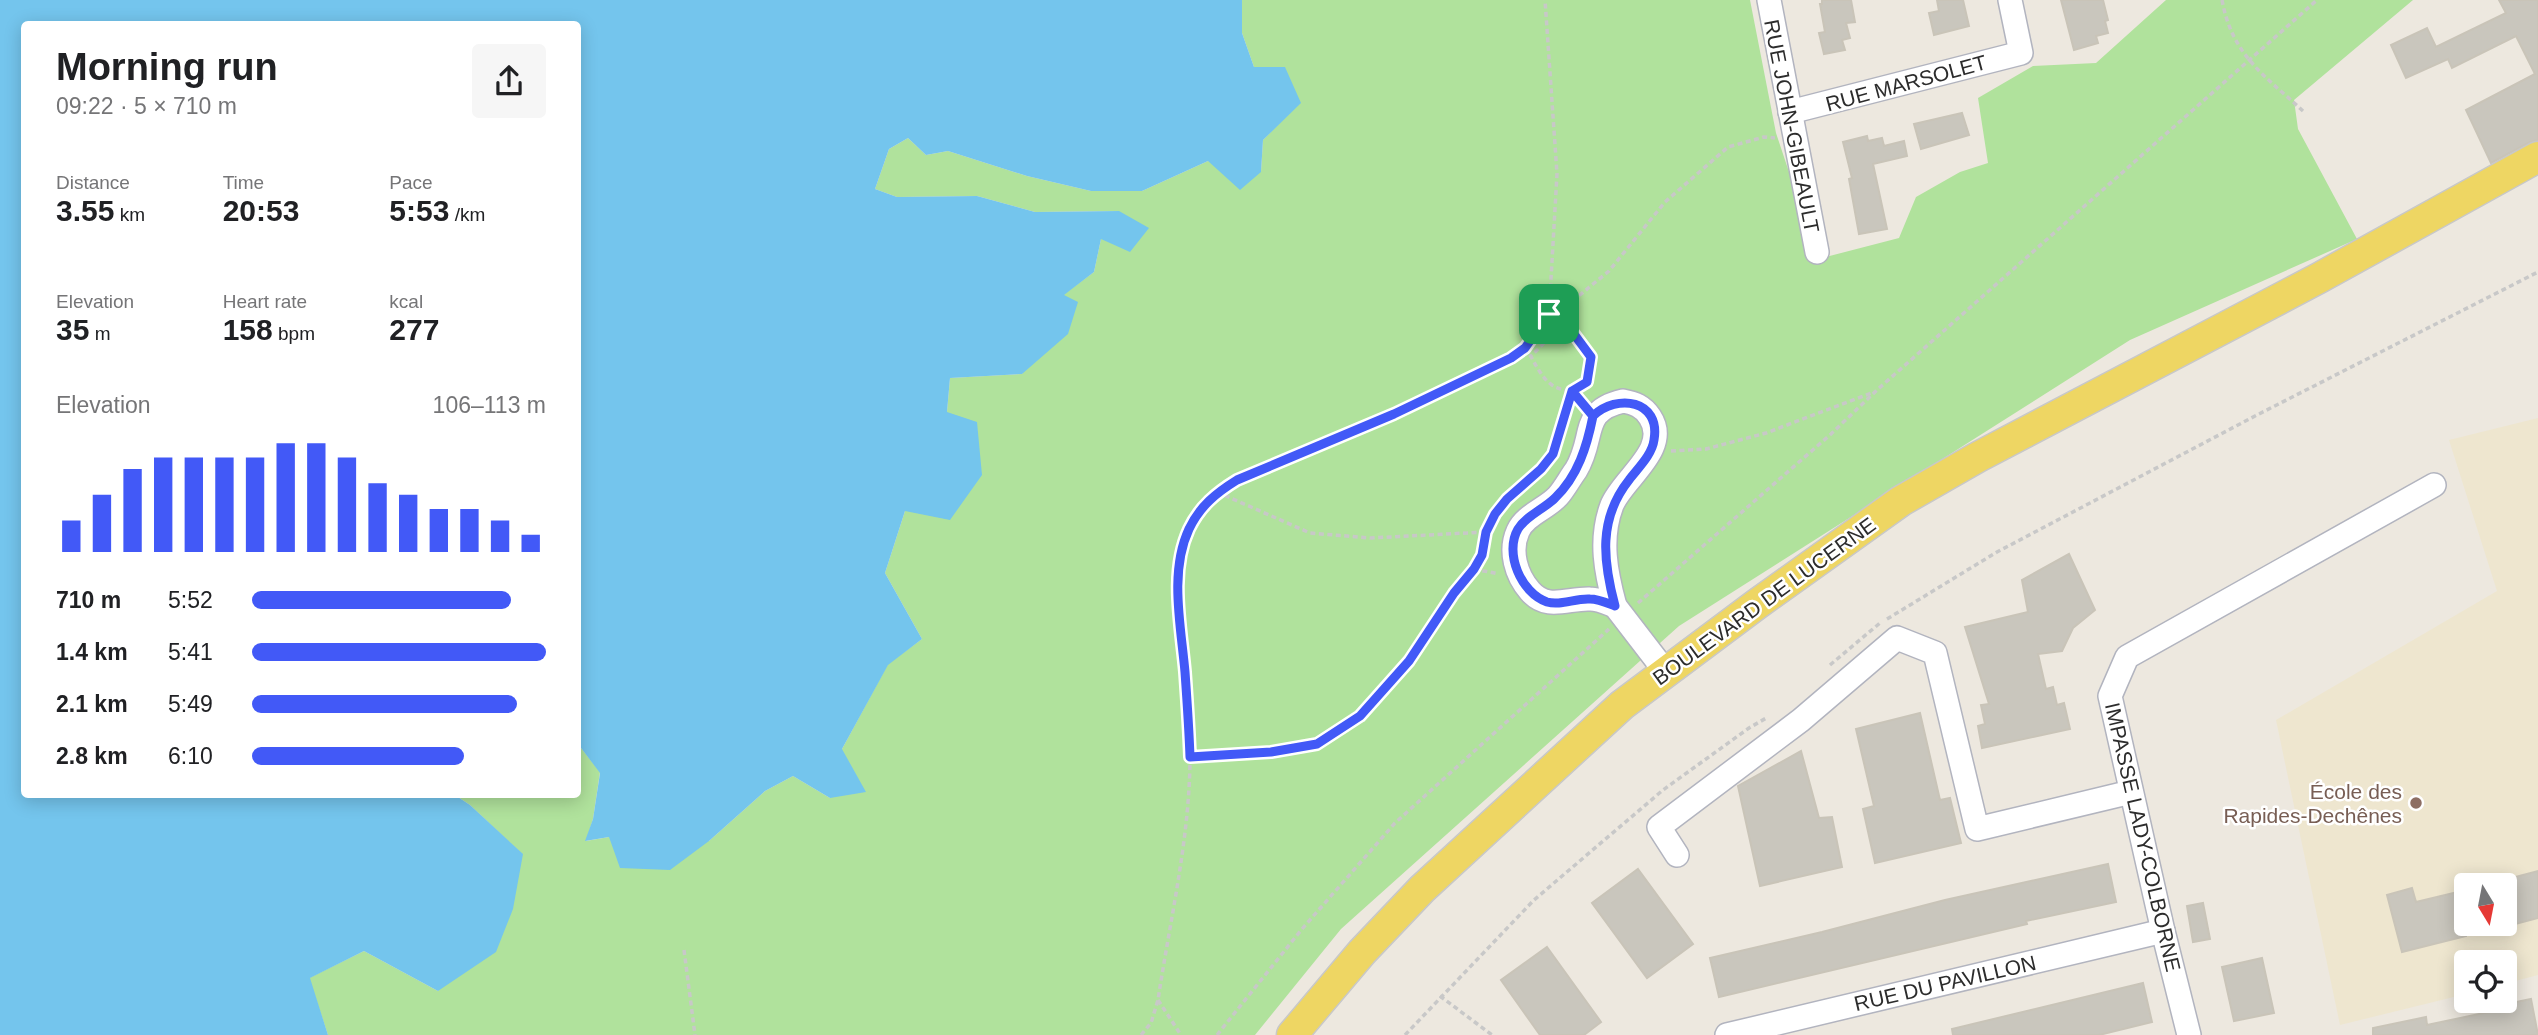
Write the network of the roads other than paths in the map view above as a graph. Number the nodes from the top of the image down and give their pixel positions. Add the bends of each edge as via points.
1 (1769, 0) edge
2 (2010, 0) edge
3 (1790, 113) junction
4 (2538, 157) edge
5 (2538, 178) edge
6 (1816, 252) dead end
7 (2319, 278) junction
8 (2434, 485) dead end
9 (1619, 611) junction
10 (1665, 671) junction
11 (2131, 792) junction
12 (1678, 855) dead end
13 (2163, 932) junction
14 (1292, 1035) edge
15 (1727, 1035) edge
16 (2189, 1035) edge

1 - 3 street, RUE JOHN-GIBEAULT
2 - 3 street, RUE MARSOLET via 2021,53
3 - 6 street, RUE JOHN-GIBEAULT
4 - 7 main road, BOULEVARD DE LUCERNE
5 - 7 main road, BOULEVARD DE LUCERNE
7 - 10 main road, BOULEVARD DE LUCERNE via 1901,501
8 - 11 street, IMPASSE LADY-COLBORNE via 2127,657 2110,696
9 - 9 street via 1606,574 1608,522 1613,504 1651,451 1655,438 1654,423 1646,411 1623,401 1593,416 1587,449 1569,481 1518,529 1514,544 1521,578 1532,593 1557,603 1590,598
9 - 10 street
10 - 14 main road, BOULEVARD DE LUCERNE via 1422,889
11 - 12 street via 1978,829 1935,653 1897,638 1801,720 1659,827
11 - 13 street, IMPASSE LADY-COLBORNE
13 - 15 street, RUE DU PAVILLON
13 - 16 street, IMPASSE LADY-COLBORNE

